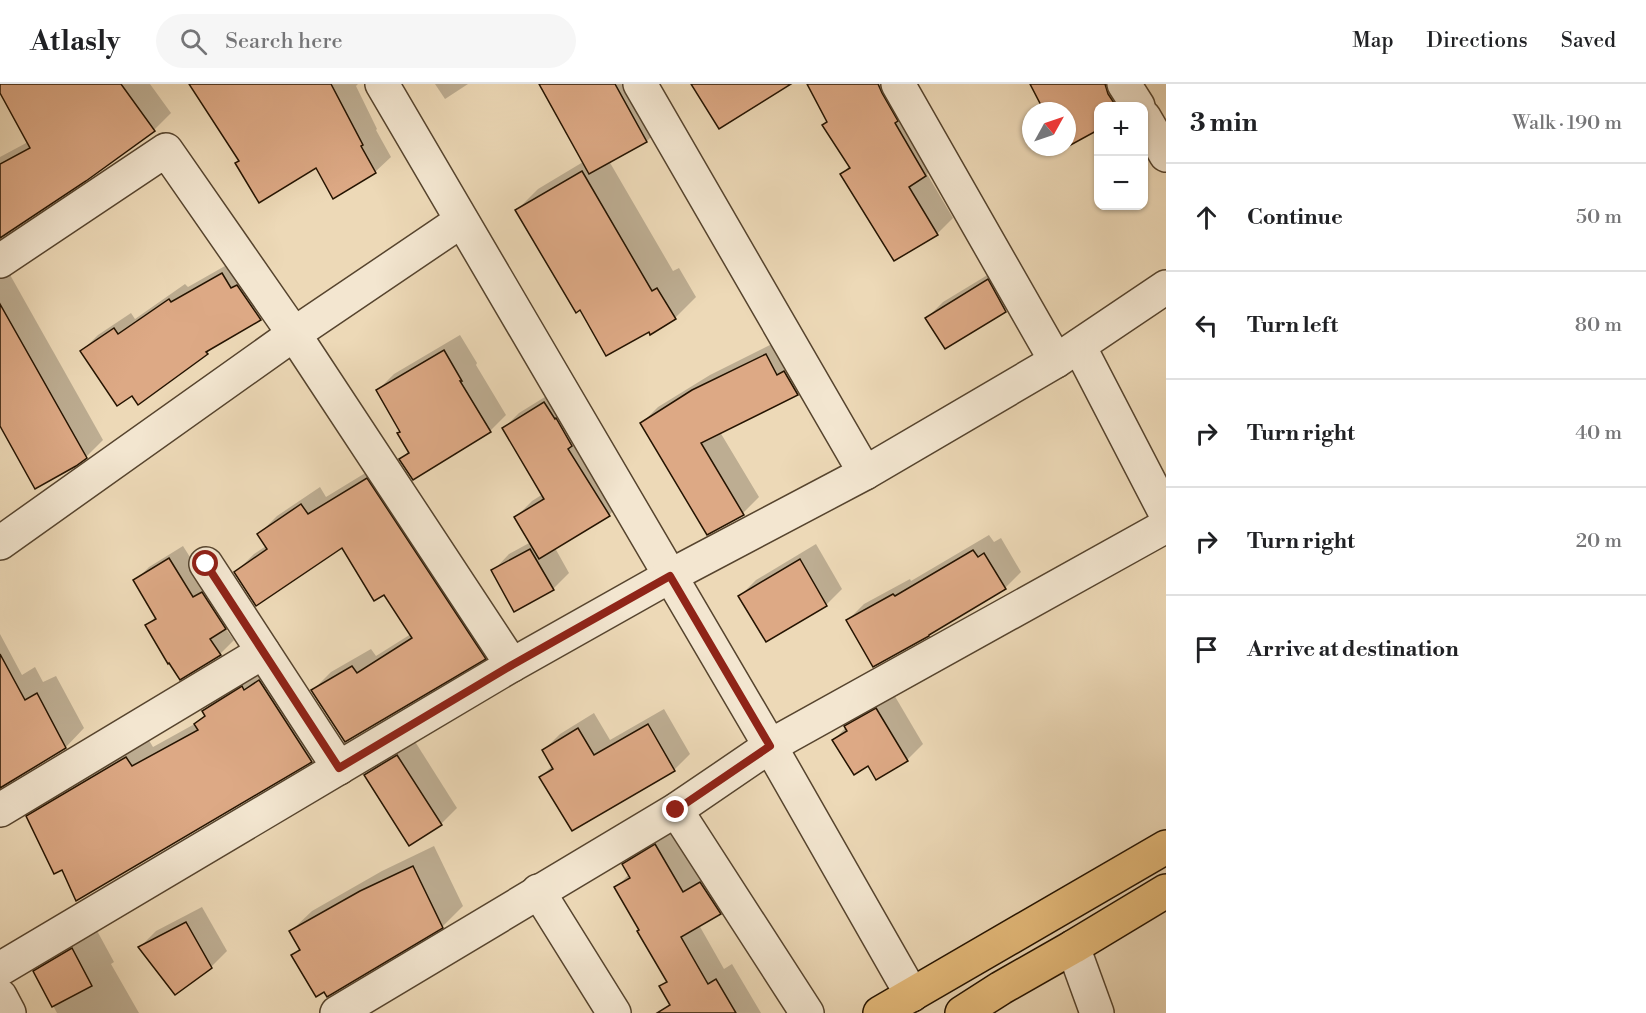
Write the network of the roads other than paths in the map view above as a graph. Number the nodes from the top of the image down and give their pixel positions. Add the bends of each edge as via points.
1 (382, 84) edge
2 (640, 84) edge
3 (898, 84) edge
4 (1124, 84) edge
5 (1135, 102) edge
6 (1148, 125) edge
7 (1166, 155) edge
8 (461, 221) junction
9 (0, 261) edge
10 (1166, 287) edge
11 (294, 334) junction
12 (1068, 353) junction
13 (865, 473) junction
14 (1166, 514) edge
15 (1166, 526) edge
16 (0, 543) edge
17 (206, 564) dead end
18 (670, 576) junction
19 (263, 652) junction
20 (512, 665) junction
21 (770, 746) junction
22 (339, 768) junction
23 (0, 810) edge
24 (676, 810) junction
25 (1166, 847) edge
26 (538, 891) junction
27 (1166, 891) edge
28 (1073, 948) junction
29 (0, 969) edge
30 (912, 995) junction
31 (0, 996) edge
32 (9, 1013) edge
33 (337, 1013) edge
34 (614, 1013) edge
35 (807, 1013) edge
36 (880, 1013) edge
37 (962, 1013) edge
38 (1097, 1013) edge

1 - 8 street
2 - 13 street
3 - 12 street
4 - 5 street
6 - 7 street
8 - 11 street
8 - 18 street
9 - 11 street via 166,150
10 - 12 street
11 - 16 street
11 - 20 street
12 - 13 street
12 - 14 street
13 - 18 street
15 - 21 street
17 - 19 street
18 - 20 street
18 - 21 street
19 - 22 street
19 - 23 street
20 - 22 street
21 - 24 street
21 - 30 street
22 - 29 street
24 - 26 street
24 - 35 street
25 - 30 highway
26 - 33 street
26 - 34 street
27 - 28 highway
28 - 37 highway
28 - 38 street
30 - 36 highway
31 - 32 street

